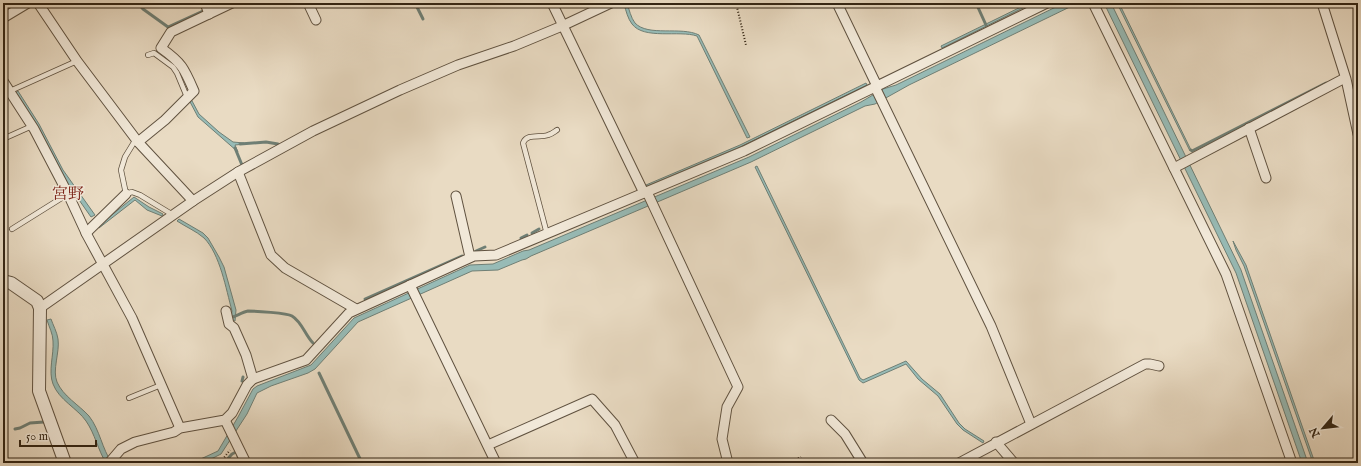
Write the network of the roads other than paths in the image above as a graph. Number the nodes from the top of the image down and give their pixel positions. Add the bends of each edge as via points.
1 (28, 3) edge
2 (38, 3) edge
3 (205, 3) edge
4 (232, 3) edge
5 (308, 3) edge
6 (552, 3) edge
7 (611, 3) edge
8 (836, 3) edge
9 (1047, 3) edge
10 (1094, 3) edge
11 (1322, 3) edge
12 (209, 14) junction
13 (3, 18) edge
14 (316, 20) dead end
15 (562, 26) junction
16 (148, 55) dead end
17 (77, 61) junction
18 (1345, 78) junction
19 (3, 81) edge
20 (876, 88) junction
21 (10, 91) junction
22 (187, 97) junction
23 (1282, 111) junction
24 (1277, 123) dead end
25 (33, 126) junction
26 (1249, 128) junction
27 (557, 130) dead end
28 (1358, 134) edge
29 (3, 139) edge
30 (137, 140) junction
31 (1182, 163) junction
32 (238, 172) junction
33 (1266, 178) dead end
34 (645, 193) junction
35 (68, 194) junction
36 (126, 194) junction
37 (456, 196) dead end
38 (193, 201) junction
39 (173, 215) junction
40 (12, 229) dead end
41 (86, 233) junction
42 (547, 234) junction
43 (470, 257) junction
44 (103, 264) junction
45 (3, 281) edge
46 (413, 291) junction
47 (40, 308) junction
48 (356, 309) junction
49 (226, 311) dead end
50 (1159, 366) dead end
51 (253, 379) junction
52 (161, 385) junction
53 (129, 398) dead end
54 (225, 420) junction
55 (831, 420) dead end
56 (1031, 424) junction
57 (180, 428) junction
58 (996, 442) junction
59 (488, 446) junction
60 (110, 461) edge
61 (65, 463) edge
62 (246, 463) edge
63 (496, 463) edge
64 (635, 463) edge
65 (728, 463) edge
66 (863, 463) edge
67 (959, 463) edge
68 (1014, 463) edge
69 (1292, 463) edge

1 - 13 street
2 - 17 street
3 - 12 street
4 - 12 street
5 - 14 street
6 - 15 street
7 - 15 street
8 - 20 street
9 - 20 street
10 - 31 street
11 - 18 street
12 - 22 street via 171,32 161,48 176,59 185,70 194,92
15 - 32 street via 400,90 313,131
15 - 34 street
16 - 22 lane via 154,53 173,67
17 - 21 lane
17 - 30 street
18 - 23 street
18 - 28 street
19 - 21 street
20 - 34 street via 744,151
20 - 56 street via 991,326
21 - 25 street
22 - 30 street via 165,120
23 - 24 street
23 - 26 street
25 - 29 lane
25 - 35 street
26 - 31 street
26 - 33 street
27 - 42 lane via 547,136 529,137 524,143
30 - 36 lane via 125,157 121,170
30 - 38 street
31 - 69 street via 1226,274
32 - 38 street
32 - 48 street via 270,255 285,268
34 - 42 street
34 - 65 street via 738,387 726,407 722,439
35 - 40 lane
35 - 41 street
36 - 39 lane via 132,192 140,195
36 - 41 street
37 - 43 street
38 - 39 street
39 - 44 street
41 - 44 street
42 - 43 street via 496,255
43 - 46 street
44 - 47 street
44 - 52 street via 132,318
45 - 47 street via 11,283 37,302
46 - 48 street
46 - 59 street
47 - 61 street via 39,391
48 - 51 street via 349,312 306,360
49 - 51 street via 229,324 234,328 246,355
50 - 56 street via 1145,364
51 - 54 street
52 - 53 lane
52 - 57 street
54 - 57 street
54 - 62 street
55 - 66 street via 845,434
56 - 58 street
57 - 60 street via 174,432 135,442 121,449
58 - 67 street
58 - 68 street
59 - 63 street
59 - 64 street via 592,399 615,425

